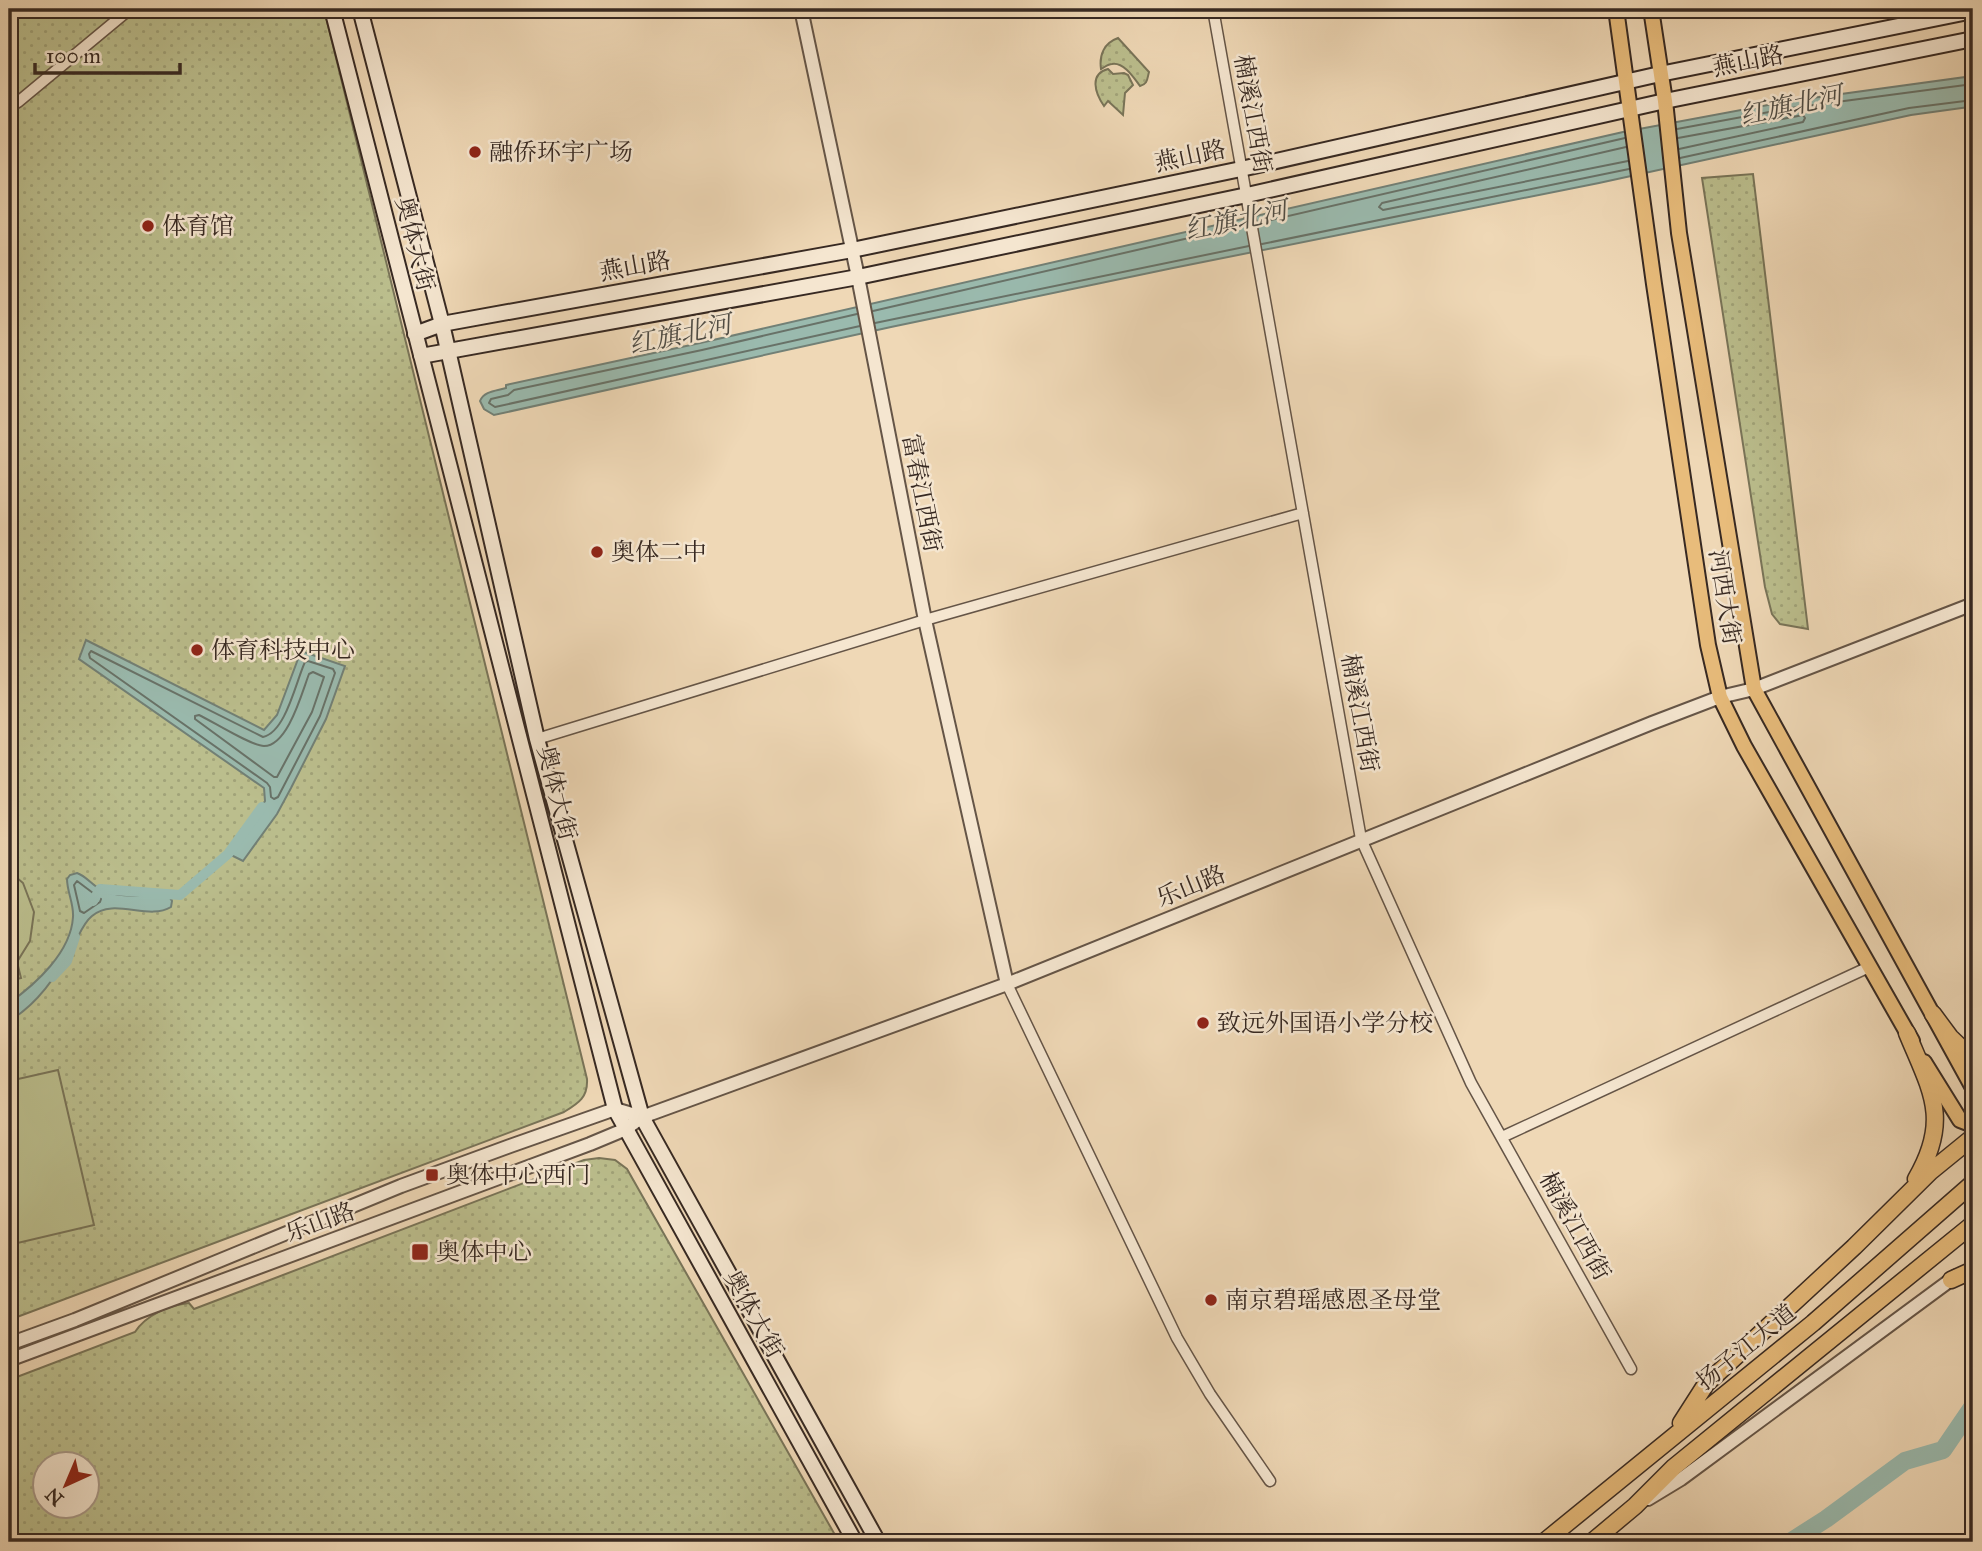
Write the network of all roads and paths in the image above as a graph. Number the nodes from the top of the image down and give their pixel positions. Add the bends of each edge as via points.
1 (130, 9) edge
2 (332, 9) edge
3 (360, 9) edge
4 (801, 9) edge
5 (1213, 9) edge
6 (1616, 9) edge
7 (1651, 9) edge
8 (1973, 11) edge
9 (1973, 39) edge
10 (1661, 74) junction
11 (1626, 82) junction
12 (1665, 101) junction
13 (9, 107) edge
14 (1630, 109) junction
15 (1242, 168) junction
16 (1247, 195) junction
17 (852, 250) junction
18 (858, 276) junction
19 (442, 324) junction
20 (415, 334) junction
21 (447, 351) junction
22 (421, 356) junction
23 (1303, 513) junction
24 (1973, 604) edge
25 (925, 620) junction
26 (1754, 689) junction
27 (1720, 697) junction
28 (537, 738) junction
29 (1361, 839) junction
30 (1869, 967) junction
31 (1007, 984) junction
32 (1933, 1014) junction
33 (1907, 1033) junction
34 (1973, 1059) edge
35 (1973, 1088) edge
36 (615, 1109) junction
37 (642, 1117) junction
38 (1973, 1125) edge
39 (626, 1129) junction
40 (1502, 1137) junction
41 (1973, 1137) edge
42 (1973, 1183) edge
43 (1903, 1199) junction
44 (1973, 1224) edge
45 (1973, 1263) edge
46 (1973, 1270) edge
47 (1951, 1280) junction
48 (9, 1344) edge
49 (9, 1360) edge
50 (1631, 1369) dead end
51 (1673, 1435) junction
52 (1270, 1481) dead end
53 (1635, 1506) junction
54 (855, 1542) edge
55 (878, 1542) edge
56 (1544, 1542) edge
57 (1592, 1542) edge

1 - 13 street
2 - 20 main road, 奥体大街
3 - 19 main road, 奥体大街
4 - 17 street, 富春江西街
5 - 15 street, 楠溪江西街
6 - 11 main road, 河西大街
7 - 10 main road, 河西大街
8 - 10 main road, 燕山路
9 - 12 main road, 燕山路
10 - 11 main road, 燕山路
10 - 12 main road, 河西大街
11 - 14 main road, 河西大街
11 - 15 main road, 燕山路
12 - 14 main road, 燕山路
12 - 26 main road, 河西大街 via 1679,233
14 - 16 main road, 燕山路
14 - 27 main road, 河西大街 via 1708,645
15 - 16 street, 楠溪江西街
15 - 17 main road, 燕山路
16 - 18 main road, 燕山路
16 - 23 street, 楠溪江西街
17 - 18 street, 富春江西街
17 - 19 main road, 燕山路
18 - 21 main road, 燕山路
18 - 25 street, 富春江西街
19 - 20 main road, 燕山路
19 - 21 main road, 奥体大街
20 - 22 main road, 奥体大街
21 - 22 main road, 燕山路
21 - 28 main road, 奥体大街
22 - 36 main road, 奥体大街
23 - 25 street
23 - 29 street, 楠溪江西街
24 - 26 street, 乐山路
25 - 28 street
25 - 31 street, 富春江西街
26 - 27 street, 乐山路
26 - 32 main road, 河西大街
27 - 29 street, 乐山路
27 - 30 main road, 河西大街
28 - 37 main road, 奥体大街
29 - 31 street, 乐山路
29 - 40 street, 楠溪江西街 via 1471,1083
30 - 33 main road, 河西大街
30 - 40 street
31 - 37 street, 乐山路
31 - 52 street via 1177,1338
32 - 34 highway
32 - 35 main road, 河西大街
33 - 38 main road, 河西大街 via 1960,1120
33 - 43 highway via 1933,1094 1936,1118 1926,1162
36 - 37 street
36 - 39 main road, 奥体大街
36 - 48 street, 乐山路 via 401,1186
37 - 39 street, 乐山路
37 - 55 main road, 奥体大街
39 - 49 street, 乐山路
39 - 54 main road, 奥体大街
40 - 50 street, 楠溪江西街
41 - 43 highway
42 - 51 highway, 扬子江大道 via 1813,1323
43 - 51 highway via 1706,1384
44 - 53 highway, 扬子江大道 via 1674,1467
45 - 47 street, 扬子江大道
46 - 47 highway
47 - 53 street, 扬子江大道 via 1681,1479
51 - 56 highway, 扬子江大道
53 - 57 highway, 扬子江大道

